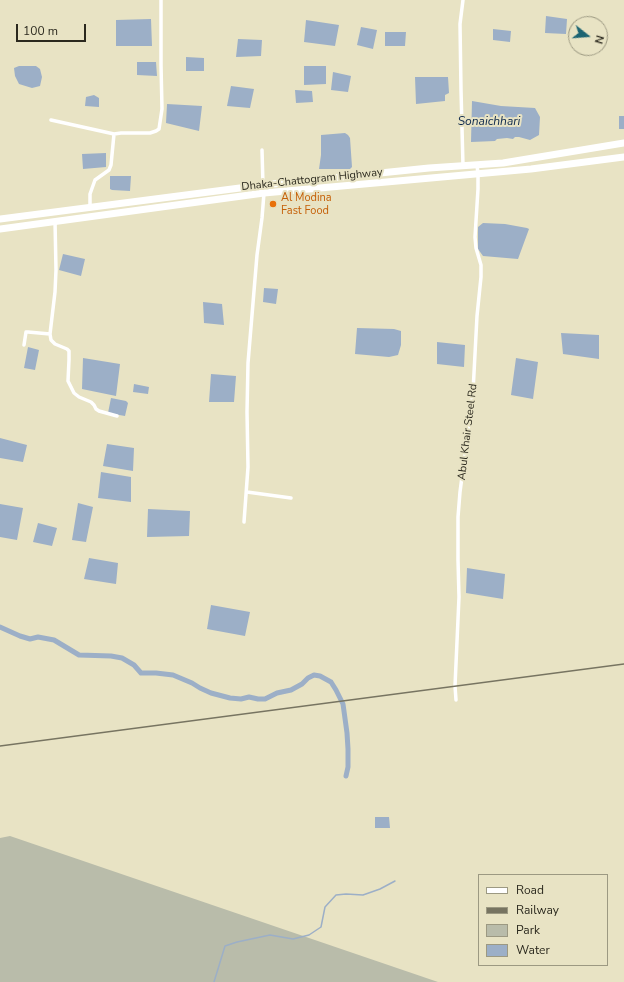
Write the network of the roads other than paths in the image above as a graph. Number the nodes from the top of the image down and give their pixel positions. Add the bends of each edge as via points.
1 (161, 0) edge
2 (464, 0) edge
3 (52, 120) dead end
4 (114, 134) junction
5 (624, 143) edge
6 (262, 150) dead end
7 (539, 157) junction
8 (624, 157) edge
9 (477, 165) junction
10 (464, 166) junction
11 (541, 168) junction
12 (478, 174) junction
13 (263, 185) junction
14 (264, 193) junction
15 (90, 207) junction
16 (0, 219) edge
17 (55, 221) junction
18 (0, 229) edge
19 (50, 334) junction
20 (24, 345) dead end
21 (117, 416) dead end
22 (247, 492) junction
23 (290, 498) dead end
24 (244, 522) dead end
25 (456, 700) dead end

1 - 4 street via 162,109 159,129 150,133
2 - 10 street via 460,31
3 - 4 street
4 - 15 street via 109,170 95,180 90,194
5 - 7 highway, Dhaka-Chattogram Highway
6 - 13 street
7 - 9 highway, Dhaka-Chattogram Highway
7 - 11 highway
8 - 11 highway, Dhaka-Chattogram Highway
9 - 10 highway, Dhaka-Chattogram Highway
9 - 12 street, Abul Khair Steel Rd
10 - 13 highway, Dhaka-Chattogram Highway
11 - 12 highway, Dhaka-Chattogram Highway
12 - 14 highway, Dhaka-Chattogram Highway
12 - 25 street, Abul Khair Steel Rd via 474,237 482,278 477,316 475,375 458,517
13 - 15 highway, Dhaka-Chattogram Highway
14 - 17 highway, Dhaka-Chattogram Highway
14 - 22 street via 248,363
15 - 16 highway, Dhaka-Chattogram Highway
17 - 18 highway, Dhaka-Chattogram Highway
17 - 19 street via 55,285
19 - 20 street via 26,332
19 - 21 street via 53,342 69,351 68,381 74,393 91,402 99,411
22 - 23 street
22 - 24 street

